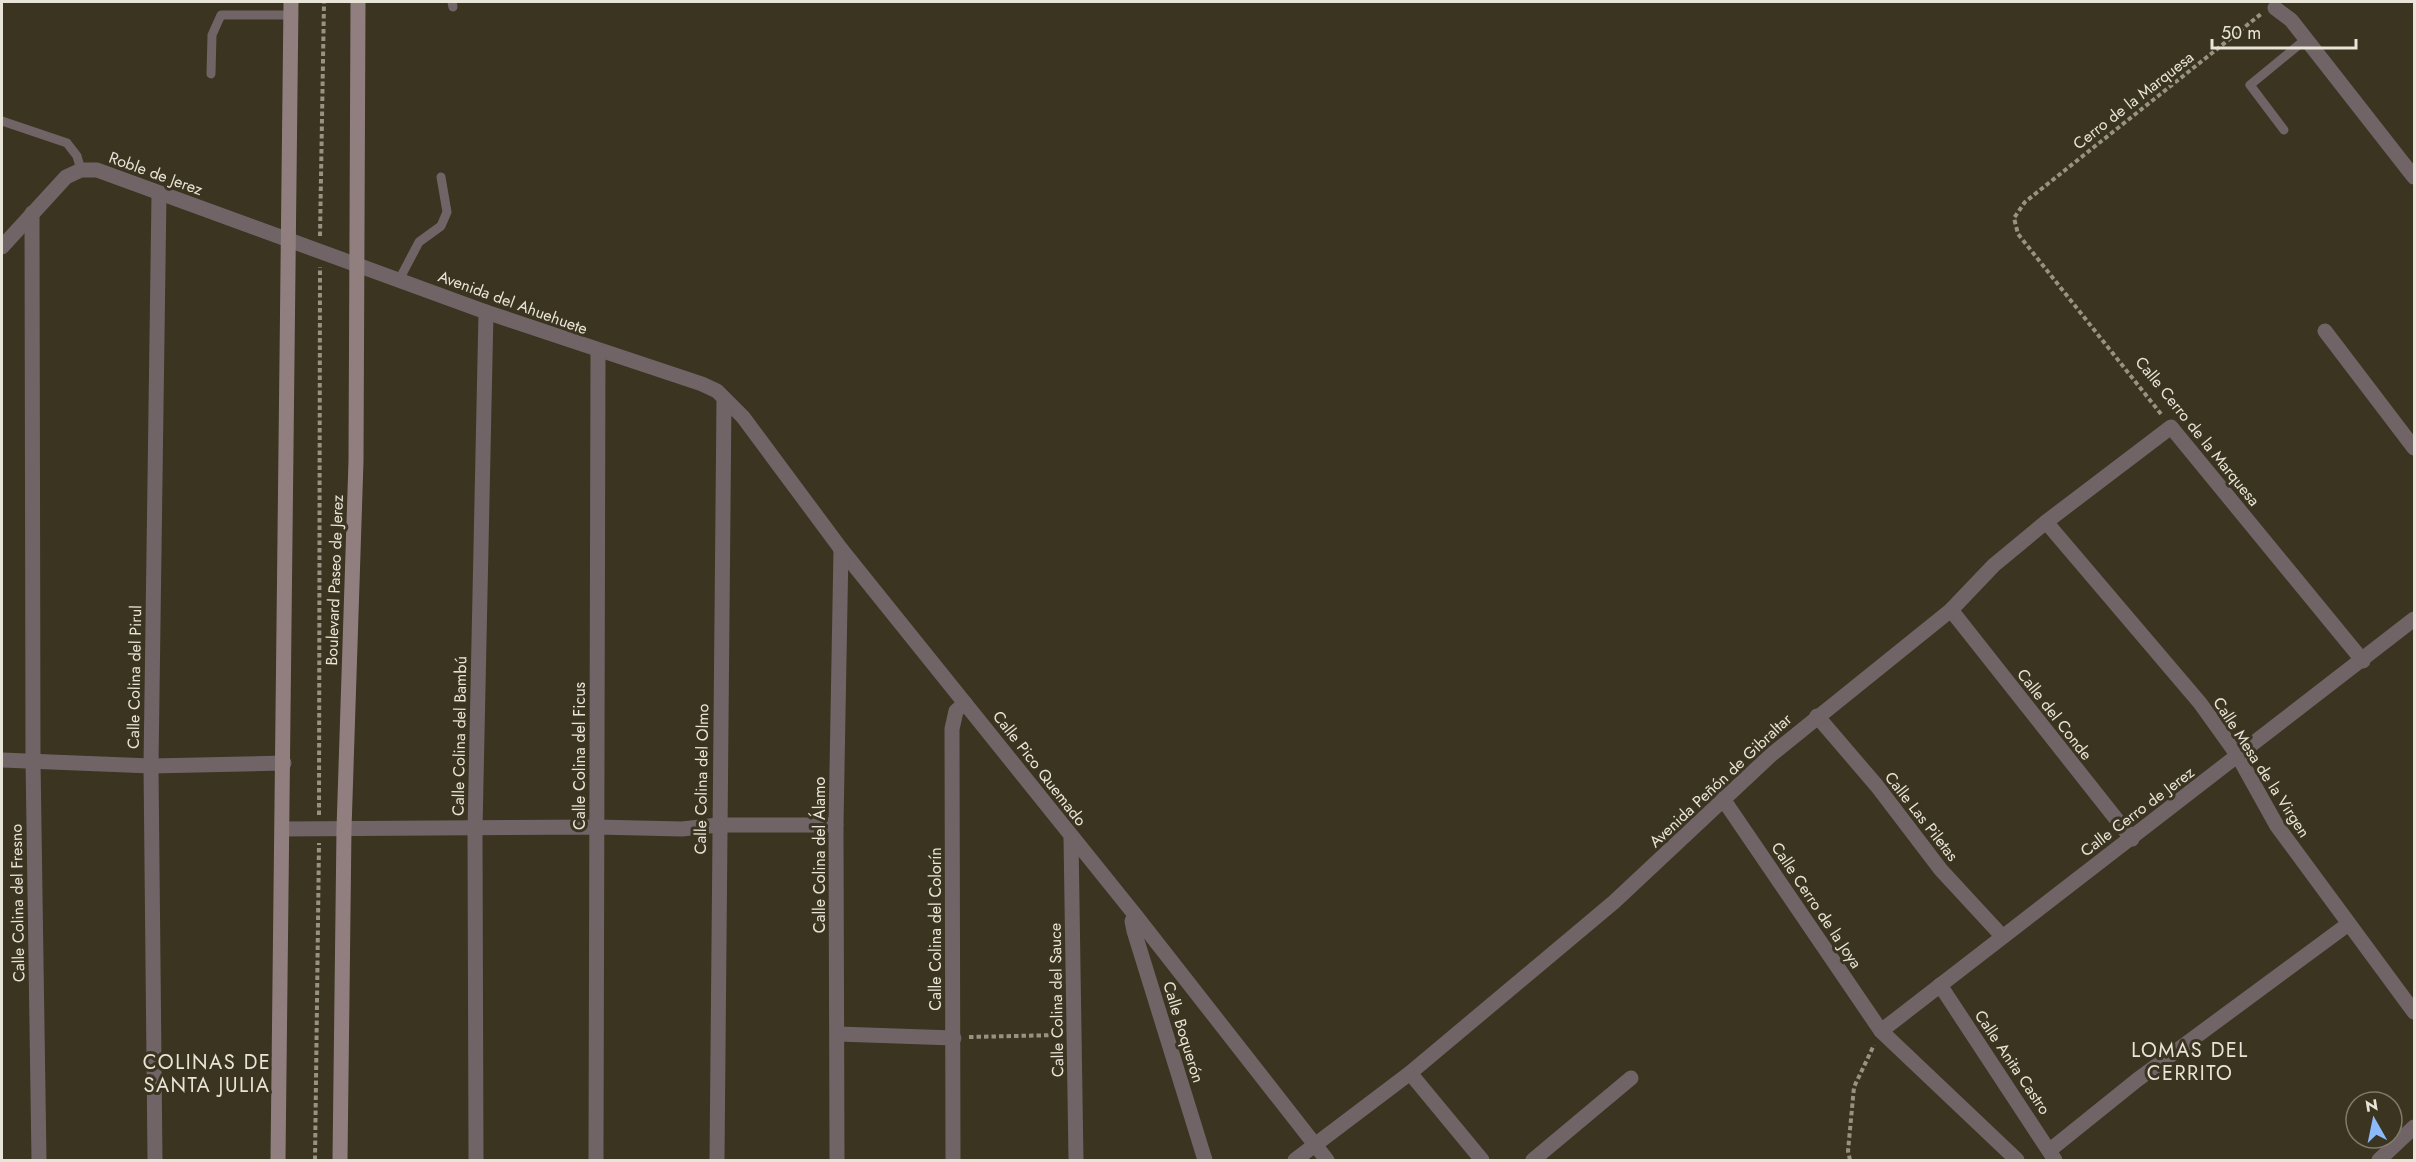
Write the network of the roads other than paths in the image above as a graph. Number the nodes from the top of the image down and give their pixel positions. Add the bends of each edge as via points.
1 (358, 2) edge
2 (291, 8) edge
3 (2275, 8) road end
4 (2306, 39) junction
5 (211, 74) dead end
6 (2, 121) edge
7 (2284, 130) dead end
8 (81, 170) junction
9 (441, 177) dead end
10 (2415, 177) edge
11 (159, 194) junction
12 (32, 213) junction
13 (288, 241) junction
14 (2, 247) edge
15 (357, 264) junction
16 (399, 280) junction
17 (486, 312) junction
18 (2325, 331) dead end
19 (598, 351) junction
20 (724, 399) junction
21 (2171, 427) joint
22 (2415, 448) edge
23 (2046, 522) junction
24 (841, 549) junction
25 (1951, 610) junction
26 (2415, 619) edge
27 (2363, 661) junction
28 (965, 703) junction
29 (1817, 716) junction
30 (2238, 756) junction
31 (2, 760) edge
32 (33, 760) junction
33 (284, 763) junction
34 (151, 766) junction
35 (1723, 799) junction
36 (718, 825) junction
37 (836, 825) junction
38 (596, 826) junction
39 (283, 829) junction
40 (344, 829) junction
41 (475, 829) junction
42 (1071, 838) junction
43 (2132, 839) junction
44 (1136, 916) junction
45 (2348, 925) junction
46 (2002, 936) junction
47 (1940, 985) junction
48 (2415, 1012) edge
49 (1881, 1031) junction
50 (838, 1034) junction
51 (954, 1038) junction
52 (1410, 1073) junction
53 (1631, 1078) dead end
54 (2415, 1127) edge
55 (1315, 1145) junction
56 (2052, 1155) edge
57 (2016, 1160) edge
58 (39, 1161) edge
59 (155, 1161) edge
60 (278, 1161) edge
61 (340, 1161) edge
62 (476, 1161) edge
63 (596, 1161) edge
64 (717, 1161) edge
65 (837, 1161) edge
66 (953, 1161) edge
67 (1076, 1161) edge
68 (1205, 1161) edge
69 (1295, 1161) edge
70 (1327, 1161) edge
71 (1482, 1161) edge
72 (1533, 1161) edge
73 (2379, 1161) edge

1 - 15 main road, Boulevard Paseo de Jerez
2 - 5 lane via 221,15 212,35
2 - 13 main road
3 - 4 street via 2285,13
4 - 7 lane via 2250,85
4 - 10 street
6 - 8 lane via 67,143
8 - 11 street, Roble de Jerez via 97,170
8 - 12 street via 66,177
9 - 16 lane via 447,212 441,226 418,242
11 - 13 street, Roble de Jerez
11 - 34 street, Calle Colina del Pirul
12 - 14 street
12 - 32 street, Calle Colina del Fresno
13 - 15 street, Avenida del Ahuehuete
13 - 33 main road
15 - 16 street, Avenida del Ahuehuete
15 - 40 main road, Boulevard Paseo de Jerez via 356,461
16 - 17 street, Avenida del Ahuehuete
17 - 19 street, Avenida del Ahuehuete
17 - 41 street, Calle Colina del Bambú
18 - 22 street
19 - 20 street, Avenida del Ahuehuete via 702,384
19 - 38 street, Calle Colina del Ficus
20 - 24 street, Calle Pico Quemado via 743,417
20 - 36 street, Calle Colina del Olmo
21 - 23 street, Avenida Peñón de Gibraltar
21 - 27 street, Calle Cerro de la Marquesa
23 - 25 street, Avenida Peñón de Gibraltar via 1994,565
23 - 30 street, Calle Mesa de la Virgen via 2200,703
24 - 28 street, Calle Pico Quemado
24 - 37 street, Calle Colina del Álamo
25 - 29 street, Avenida Peñón de Gibraltar
25 - 43 street, Calle del Conde
26 - 27 street, Calle Cerro de Jerez
27 - 30 street, Calle Cerro de Jerez
28 - 42 street, Calle Pico Quemado
28 - 51 street, Calle Colina del Colorín via 956,711 952,729
29 - 35 street, Avenida Peñón de Gibraltar
29 - 46 street, Calle Las Piletas via 1941,870
30 - 43 street, Calle Cerro de Jerez
30 - 45 street, Calle Mesa de la Virgen via 2277,826
31 - 32 street
32 - 34 street
32 - 58 street, Calle Colina del Fresno
33 - 34 street
33 - 39 main road
34 - 59 street, Calle Colina del Pirul
35 - 49 street, Calle Cerro de la Joya
35 - 52 street, Avenida Peñón de Gibraltar via 1614,902
36 - 37 street
36 - 38 street via 682,829
36 - 64 street, Calle Colina del Olmo
37 - 50 street, Calle Colina del Álamo
38 - 41 street
38 - 63 street, Calle Colina del Ficus
39 - 40 street
39 - 60 main road
40 - 41 street
40 - 61 main road, Boulevard Paseo de Jerez
41 - 62 street, Calle Colina del Bambú
42 - 44 street, Calle Pico Quemado
42 - 67 street, Calle Colina del Sauce
43 - 46 street, Calle Cerro de Jerez
44 - 55 street, Calle Pico Quemado
44 - 68 street, Calle Boquerón via 1132,921 1134,931
45 - 48 street, Calle Mesa de la Virgen
45 - 56 street via 2137,1080
46 - 47 street, Calle Cerro de Jerez
47 - 49 street, Calle Cerro de Jerez
47 - 56 street, Calle Anita Castro
49 - 57 street
50 - 51 street
50 - 65 street, Calle Colina del Álamo
51 - 66 street, Calle Colina del Colorín
52 - 55 street, Avenida Peñón de Gibraltar
52 - 71 street
53 - 72 street
54 - 73 street
55 - 69 street, Avenida Peñón de Gibraltar
55 - 70 street, Calle Pico Quemado

